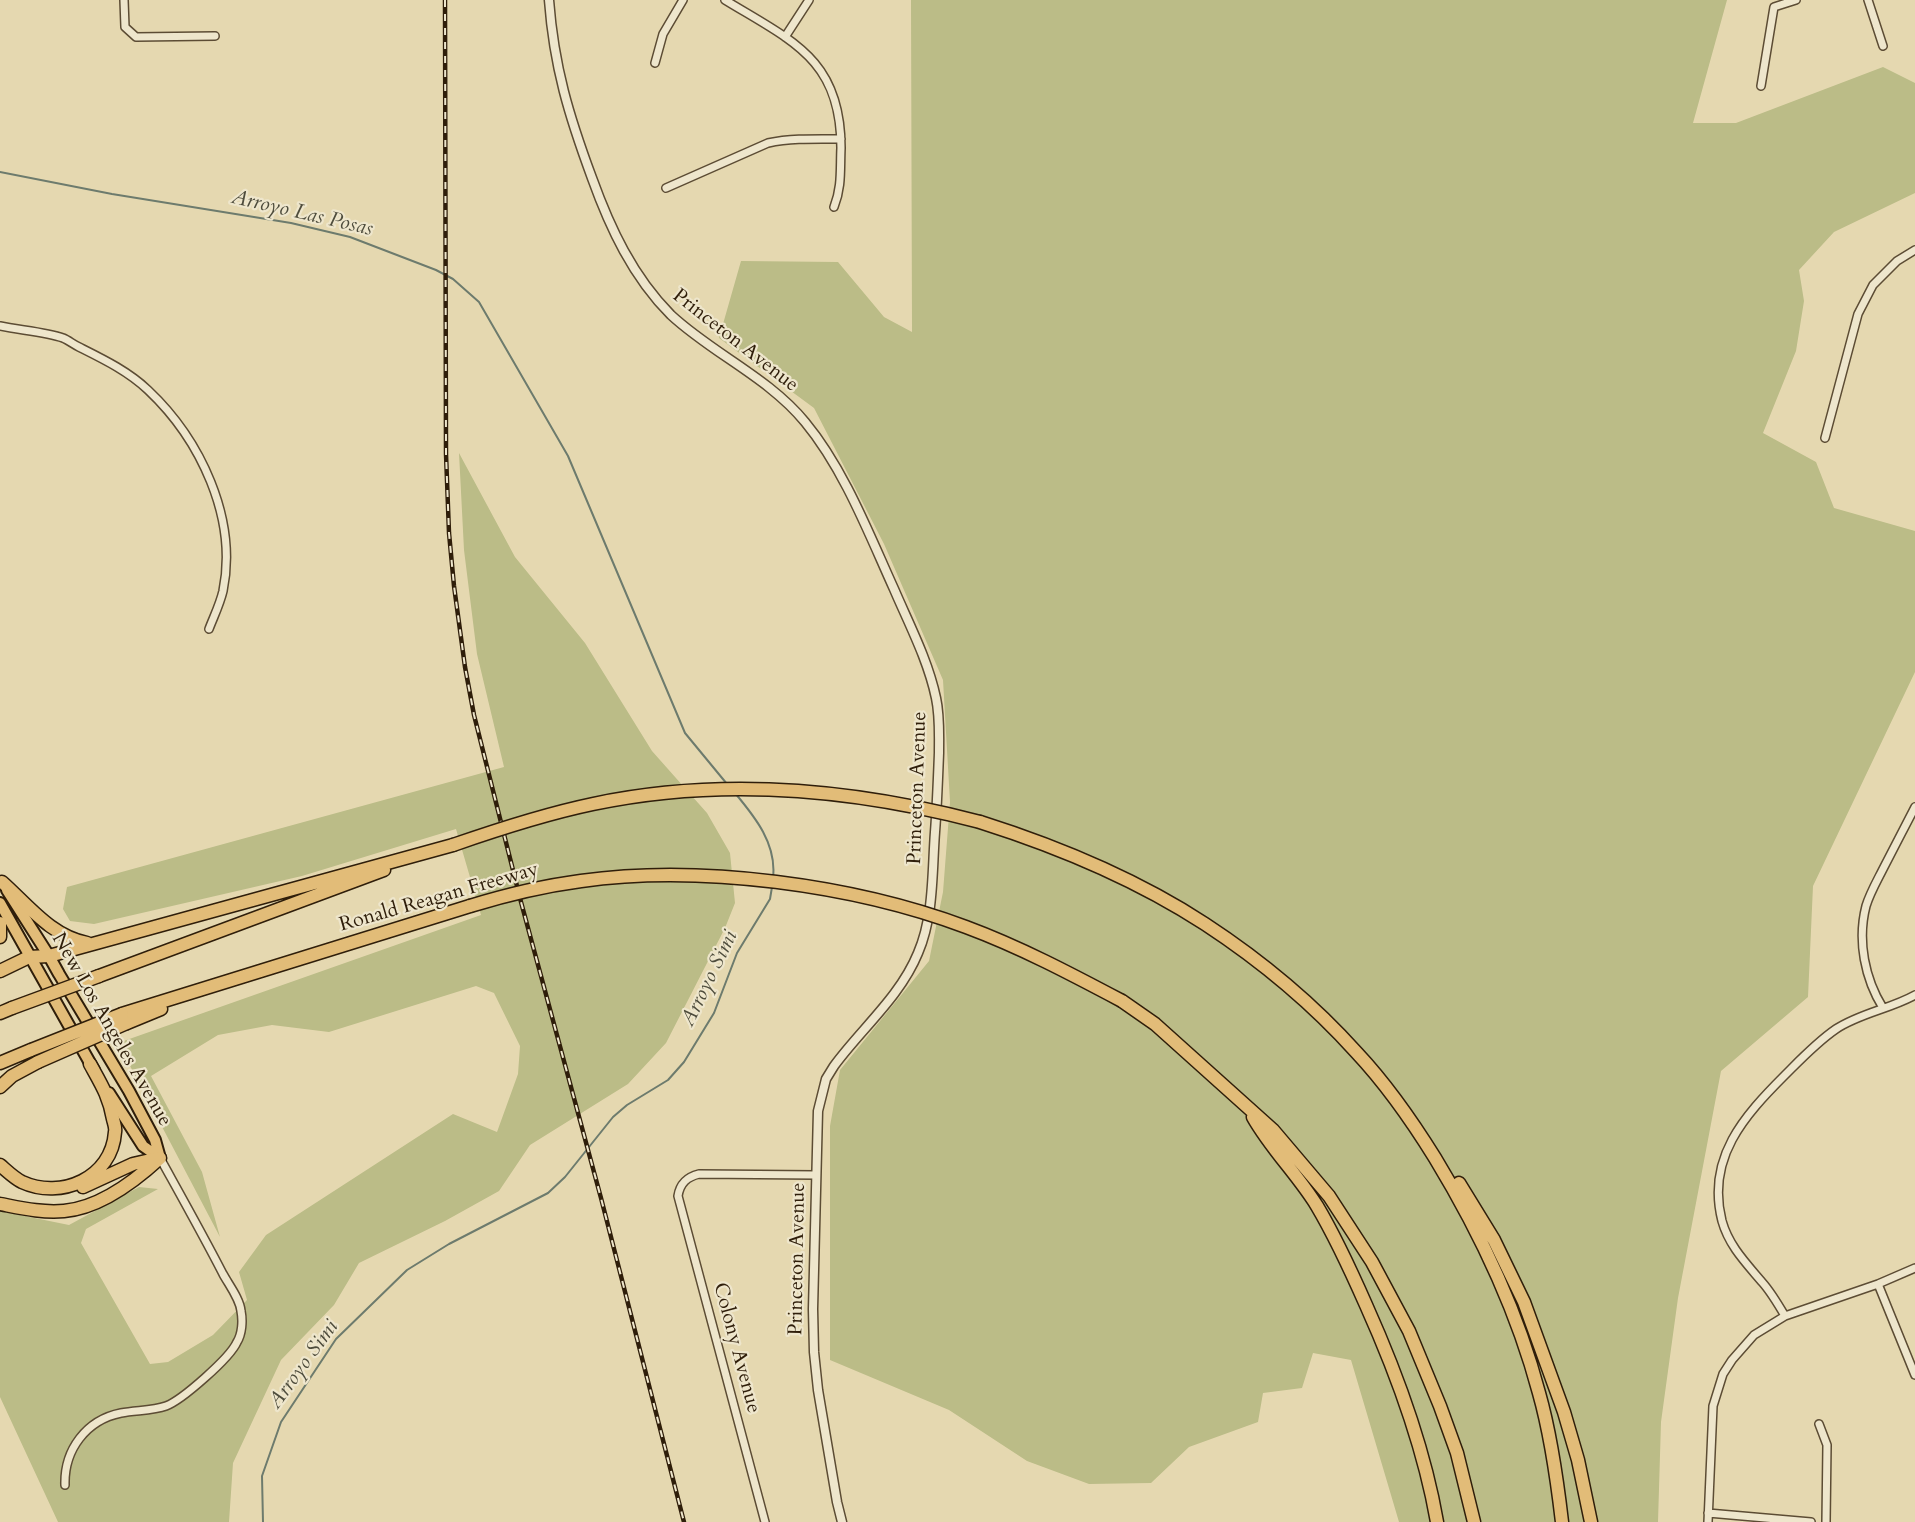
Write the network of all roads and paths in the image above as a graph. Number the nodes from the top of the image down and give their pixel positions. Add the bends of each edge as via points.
1 (124, 0) edge
2 (549, 0) edge
3 (683, 0) edge
4 (725, 0) edge
5 (809, 0) edge
6 (1796, 0) edge
7 (1868, 0) edge
8 (215, 36) dead end
9 (785, 37) junction
10 (1883, 46) dead end
11 (655, 63) dead end
12 (1761, 86) dead end
13 (841, 139) junction
14 (666, 188) dead end
15 (834, 207) dead end
16 (1915, 250) edge
17 (0, 326) edge
18 (1825, 438) dead end
19 (208, 629) dead end
20 (1915, 807) edge
21 (453, 845) junction
22 (1, 881) edge
23 (0, 903) edge
24 (0, 923) edge
25 (0, 937) edge
26 (91, 944) junction
27 (50, 956) junction
28 (29, 957) junction
29 (0, 971) edge
30 (1915, 995) edge
31 (1883, 1008) junction
32 (6, 1010) edge
33 (124, 1019) junction
34 (0, 1063) edge
35 (90, 1064) junction
36 (0, 1087) edge
37 (1246, 1106) junction
38 (1408, 1115) junction
39 (160, 1158) junction
40 (0, 1165) edge
41 (816, 1175) junction
42 (58, 1188) junction
43 (0, 1204) edge
44 (1915, 1268) edge
45 (1878, 1284) junction
46 (1785, 1316) junction
47 (1915, 1375) edge
48 (1819, 1424) dead end
49 (65, 1485) dead end
50 (1708, 1513) junction
51 (765, 1522) edge
52 (842, 1522) edge
53 (1437, 1522) edge
54 (1474, 1522) edge
55 (1562, 1522) edge
56 (1591, 1522) edge
57 (1708, 1522) edge
58 (1810, 1522) edge
59 (1826, 1522) edge

1 - 8 street via 125,27 136,37
2 - 41 street, Princeton Avenue via 554,49 567,108 624,253 672,315 794,408 819,441 857,507 910,627 937,701 938,796 926,930 901,984 826,1079 818,1111
3 - 11 street via 663,34
4 - 9 street
5 - 9 street
6 - 12 street via 1774,7
7 - 10 street
9 - 13 street via 806,52 825,78 837,109
13 - 14 street via 768,143
13 - 15 street via 840,189
16 - 18 street via 1897,261 1873,285 1858,314
17 - 19 street via 62,338 102,358 148,390 183,431 211,485 225,537 223,590
20 - 31 street via 1866,905 1865,965
21 - 26 highway
21 - 32 highway, bridge
21 - 38 highway, bridge via 530,819 594,804 713,790 778,789 843,795 920,807 980,822 1079,857 1169,903 1222,936 1324,1019 1358,1053
22 - 26 highway via 52,929 74,941
22 - 27 main road, New Los Angeles Avenue
23 - 28 main road, New Los Angeles Avenue
24 - 25 highway
26 - 27 highway
27 - 28 highway
27 - 39 main road, New Los Angeles Avenue via 129,1091 155,1140
28 - 29 highway
28 - 35 main road, New Los Angeles Avenue
30 - 31 street
31 - 46 street via 1835,1029 1797,1063 1739,1126 1723,1159 1719,1176 1722,1222 1743,1262
33 - 34 highway, bridge
33 - 36 highway, bridge via 12,1076
33 - 37 highway, Ronald Reagan Freeway, bridge via 220,983 512,894 582,880 713,877 808,887 893,904 966,927 1043,960 1122,1001 1155,1024
35 - 39 main road, New Los Angeles Avenue via 143,1146
35 - 42 highway via 109,1099 115,1133 100,1169 74,1185
37 - 53 highway via 1316,1204 1355,1280 1408,1412 1424,1460
37 - 54 highway, Ronald Reagan Freeway via 1273,1130 1329,1196 1372,1262 1409,1331 1440,1406 1457,1453
38 - 55 highway via 1480,1239 1523,1340 1552,1450
38 - 56 highway via 1456,1178 1494,1240 1524,1302 1564,1412
39 - 42 highway via 133,1164 87,1187
39 - 43 highway via 138,1178 90,1205 65,1211 37,1211
39 - 49 street via 241,1309 239,1339 230,1353 176,1401 154,1409 114,1414 86,1430 69,1457
40 - 42 highway via 21,1181
41 - 51 street, Colony Avenue via 699,1174 683,1183 678,1196
41 - 52 street, Princeton Avenue via 814,1352
44 - 45 street
45 - 46 street
45 - 47 street
46 - 50 street via 1754,1335 1723,1374 1713,1406
48 - 59 street via 1827,1445
50 - 57 street
50 - 58 street

